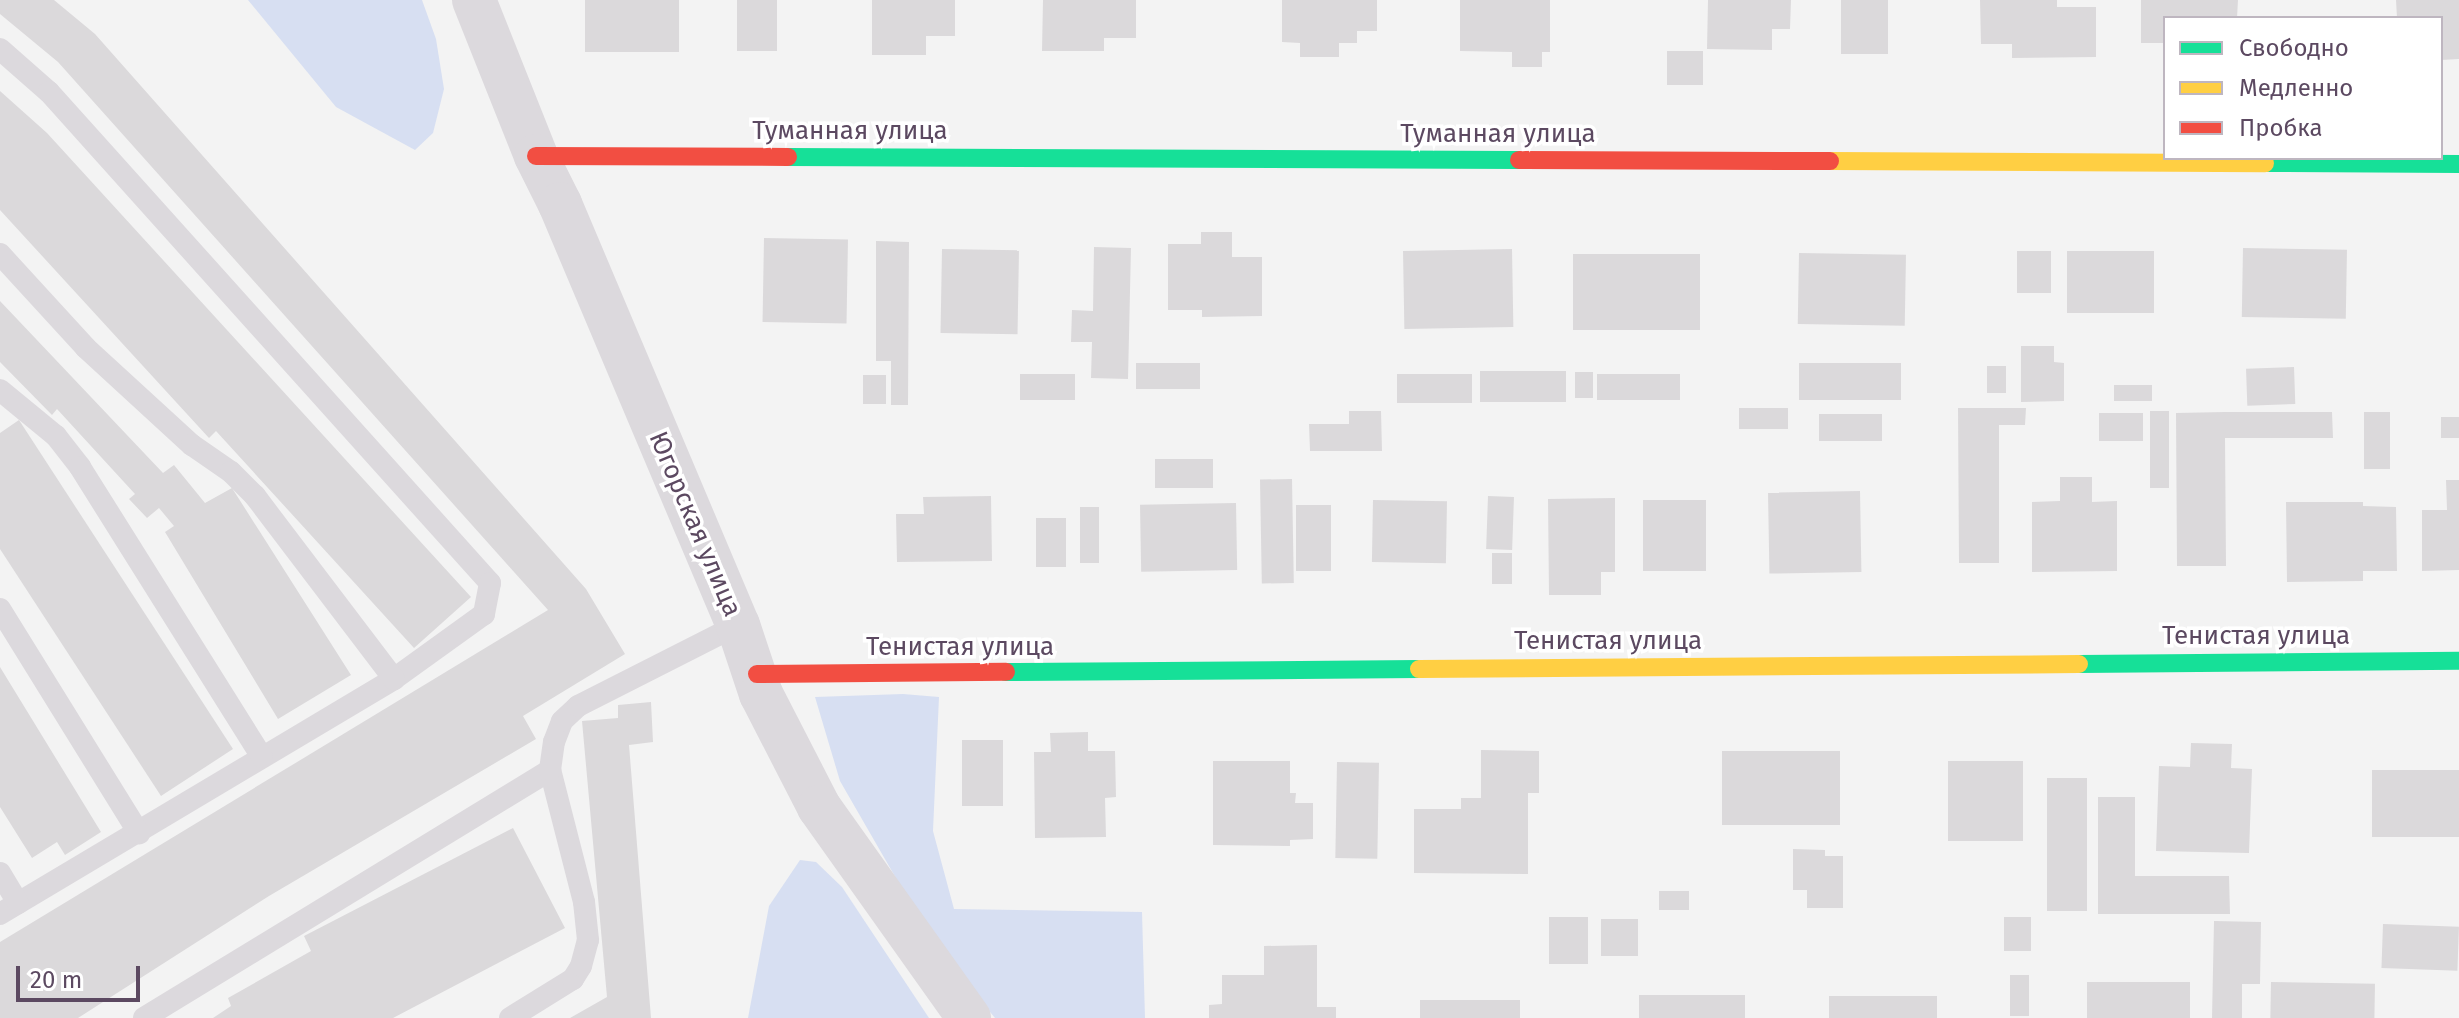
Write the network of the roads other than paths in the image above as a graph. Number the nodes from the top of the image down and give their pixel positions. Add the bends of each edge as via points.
1 (474, 0) edge
2 (0, 49) edge
3 (536, 156) junction
4 (2459, 164) edge
5 (0, 254) edge
6 (0, 390) edge
7 (0, 609) edge
8 (738, 625) junction
9 (2459, 661) edge
10 (757, 674) junction
11 (394, 679) junction
12 (262, 757) junction
13 (550, 770) junction
14 (139, 833) junction
15 (0, 873) edge
16 (9, 909) edge
17 (144, 1018) edge
18 (510, 1018) edge
19 (969, 1018) edge

1 - 3 street, Югорская улица
2 - 11 lane via 49,92 490,583 484,614
3 - 4 street, Туманная улица
3 - 8 street, Югорская улица
5 - 11 lane via 86,348 255,496
6 - 12 lane via 56,436 80,467
7 - 14 lane
8 - 10 street, Югорская улица
8 - 13 lane via 578,706 562,721
9 - 10 street, Тенистая улица
10 - 19 street, Югорская улица via 761,694 819,807
11 - 12 lane
12 - 14 lane
13 - 17 lane
13 - 18 lane via 584,902 588,940 573,979
14 - 16 lane
15 - 16 lane

